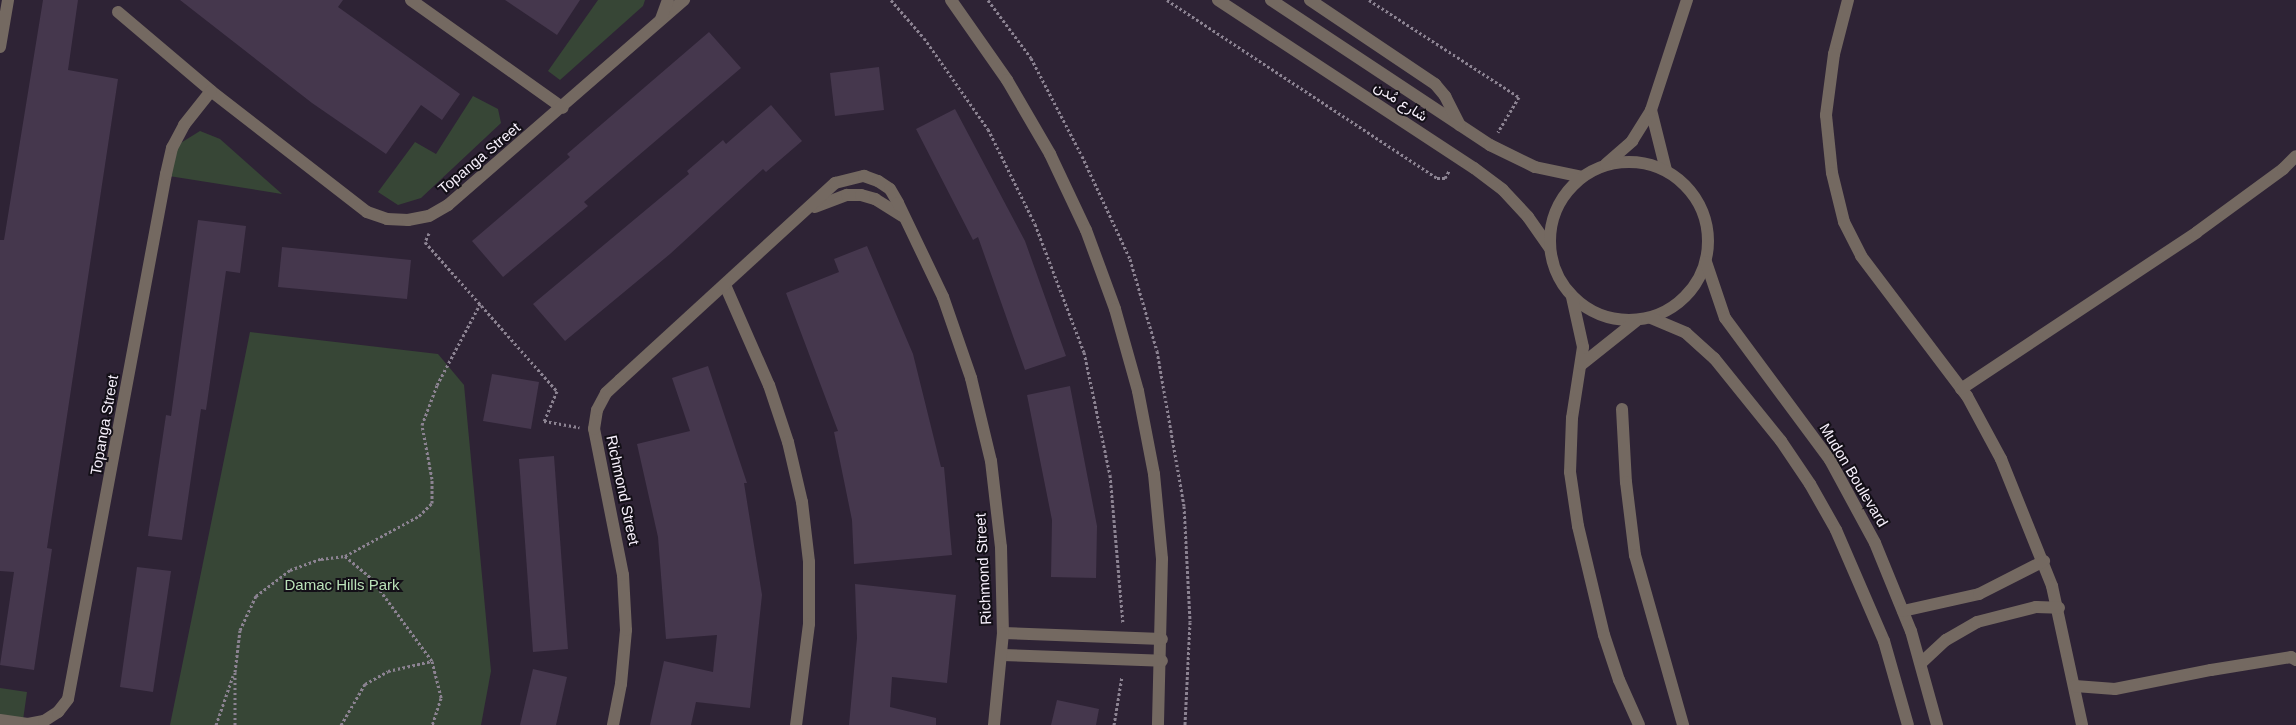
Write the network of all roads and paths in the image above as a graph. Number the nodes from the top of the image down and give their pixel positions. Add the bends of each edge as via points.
1 (8, 0) edge
2 (411, 0) edge
3 (668, 0) edge
4 (684, 0) edge
5 (891, 0) edge
6 (951, 0) edge
7 (1218, 0) edge
8 (1271, 0) edge
9 (1310, 0) edge
10 (1687, 0) edge
11 (1848, 0) edge
12 (118, 12) dead end
13 (661, 19) junction
14 (0, 47) edge
15 (211, 91) junction
16 (563, 108) junction
17 (1651, 110) junction
18 (1460, 126) junction
19 (2296, 156) edge
20 (1605, 165) junction
21 (1666, 170) junction
22 (1582, 177) junction
23 (806, 210) junction
24 (906, 219) junction
25 (433, 225) dead end
26 (1549, 247) junction
27 (1706, 262) junction
28 (725, 285) junction
29 (1572, 297) junction
30 (480, 304) junction
31 (1651, 318) junction
32 (1636, 321) junction
33 (1582, 364) junction
34 (1961, 389) junction
35 (1622, 409) dead end
36 (594, 429) junction
37 (345, 556) junction
38 (2044, 561) junction
39 (2059, 608) junction
40 (1903, 610) junction
41 (1003, 632) junction
42 (1124, 637) junction
43 (1162, 639) junction
44 (1002, 655) junction
45 (1124, 660) junction
46 (2296, 660) edge
47 (432, 661) junction
48 (1162, 661) junction
49 (1921, 663) junction
50 (235, 672) junction
51 (2075, 686) junction
52 (0, 720) edge
53 (216, 725) edge
54 (235, 725) edge
55 (341, 725) edge
56 (432, 725) edge
57 (613, 725) edge
58 (796, 725) edge
59 (994, 725) edge
60 (1114, 725) edge
61 (1119, 725) edge
62 (1158, 725) edge
63 (1639, 725) edge
64 (1683, 725) edge
65 (1908, 725) edge
66 (1937, 725) edge
67 (2082, 725) edge

1 - 14 street
2 - 16 street
3 - 13 street, Topanga Street
4 - 13 street, Topanga Street
5 - 42 path via 924,38 988,129 1035,224 1084,352 1110,474
6 - 43 street via 1007,80 1050,154 1086,230 1115,310 1138,391 1154,474 1162,559
7 - 26 street, شارع مُدن via 1503,190
8 - 18 street, شارع مُدن
9 - 18 street via 1435,84
10 - 17 street
11 - 34 street via 1834,54 1826,115 1832,173 1844,222 1861,256
12 - 15 street, Topanga Street
13 - 16 street, Topanga Street
15 - 16 street, Topanga Street via 367,212 387,219 429,216 448,206
15 - 52 street, Topanga Street via 184,125 168,165 68,699 58,712 44,721 28,724
17 - 20 street via 1632,141
17 - 21 street
18 - 22 street, شارع مُدن via 1535,167
19 - 34 street via 2197,232
20 - 21 street via 1636,161
20 - 22 street
21 - 27 street via 1688,186 1702,208 1709,234
22 - 26 street via 1563,196 1552,220
23 - 24 street, Richmond Street via 833,199 861,195 887,205
23 - 24 street, Richmond Street via 835,183 864,176 878,180 890,190
23 - 28 street, Richmond Street
24 - 41 street, Richmond Street via 943,296 971,378 986,443 1002,546
25 - 30 path via 425,242
26 - 29 street via 1556,274
27 - 31 street via 1688,293 1675,306
27 - 40 street, Mudon Boulevard via 1725,318 1830,460 1875,543
28 - 36 street, Richmond Street via 606,393 597,410
28 - 58 street via 769,385 788,442 802,502 809,562 809,624
29 - 32 street via 1591,311 1612,319
29 - 33 street via 1581,330
30 - 36 path via 557,391 544,421
30 - 37 path via 437,385 422,425 432,479 432,503 419,516
31 - 32 street
31 - 65 street via 1686,332 1714,358 1781,441 1810,484 1836,530 1880,632
32 - 33 street
33 - 63 street via 1572,418 1570,472 1578,526 1604,636
34 - 38 street via 2002,459
35 - 64 street via 1635,555
36 - 57 street, Richmond Street via 624,575 626,630
37 - 47 path via 371,578
37 - 50 path via 321,559 290,570 256,596 240,630
38 - 39 street
38 - 40 street via 1979,594
39 - 49 street via 2036,607 1977,622 1946,640
39 - 51 street
40 - 49 street, Mudon Boulevard
41 - 42 street, Richmond Street
41 - 44 street, Richmond Street
42 - 43 street, Richmond Street
43 - 48 street
44 - 45 street
44 - 59 street, Richmond Street
45 - 48 street
45 - 60 path
46 - 51 street via 2291,657 2115,689
47 - 55 path via 388,671 365,684
47 - 56 path via 441,698
48 - 62 street
49 - 66 street, Mudon Boulevard
50 - 53 path
50 - 54 path
51 - 67 street
60 - 61 path

